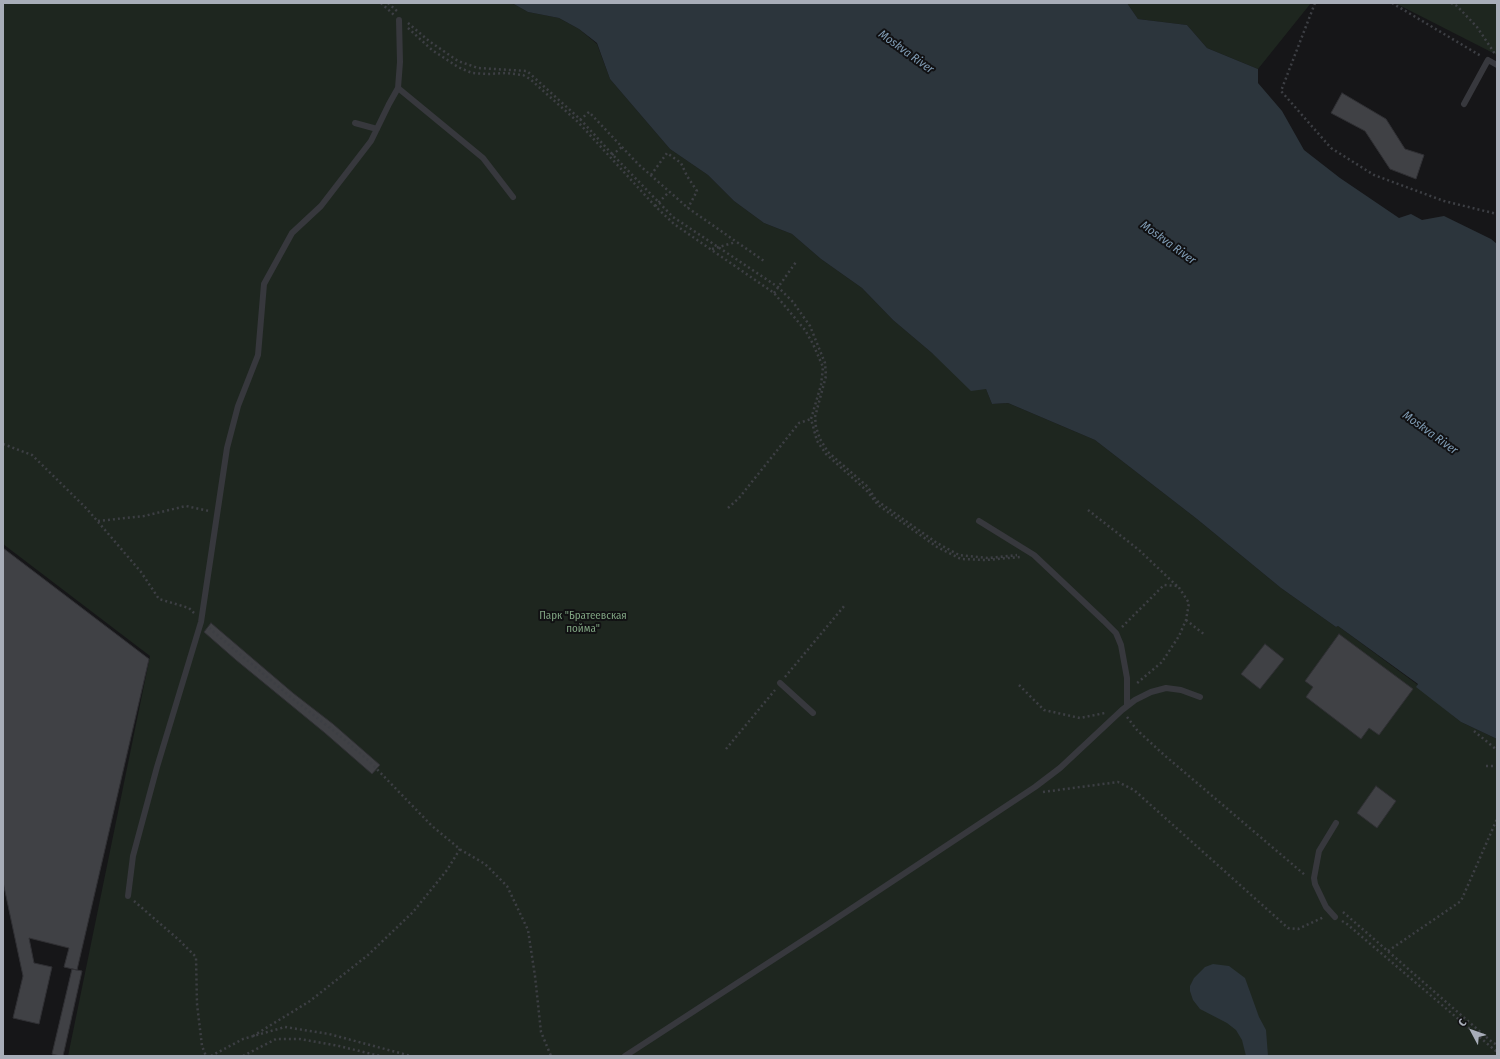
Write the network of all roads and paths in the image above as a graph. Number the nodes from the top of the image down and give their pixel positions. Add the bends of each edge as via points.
1 (381, 3) edge
2 (388, 3) edge
3 (1315, 3) edge
4 (1392, 3) edge
5 (1451, 3) edge
6 (399, 13) dead end
7 (401, 19) junction
8 (1497, 56) edge
9 (1488, 60) junction
10 (1497, 65) edge
11 (398, 88) junction
12 (1464, 104) dead end
13 (580, 121) junction
14 (355, 123) dead end
15 (377, 129) junction
16 (622, 147) junction
17 (612, 156) junction
18 (651, 175) junction
19 (670, 192) junction
20 (513, 198) dead end
21 (658, 203) junction
22 (655, 206) junction
23 (688, 208) junction
24 (1497, 214) edge
25 (736, 242) junction
26 (718, 247) junction
27 (711, 249) junction
28 (764, 261) dead end
29 (796, 262) dead end
30 (778, 287) junction
31 (774, 294) junction
32 (811, 419) junction
33 (3, 444) edge
34 (728, 508) dead end
35 (1088, 510) dead end
36 (217, 513) junction
37 (98, 521) junction
38 (979, 521) dead end
39 (1032, 554) junction
40 (1022, 557) dead end
41 (1178, 586) junction
42 (1186, 620) junction
43 (201, 622) junction
44 (1116, 633) junction
45 (1205, 635) dead end
46 (780, 684) dead end
47 (1019, 685) dead end
48 (1126, 692) junction
49 (1200, 697) dead end
50 (1124, 708) junction
51 (813, 713) dead end
52 (1102, 718) dead end
53 (1474, 732) dead end
54 (1497, 750) edge
55 (1486, 766) dead end
56 (1497, 766) edge
57 (1036, 787) junction
58 (1497, 819) edge
59 (1336, 823) dead end
60 (460, 849) junction
61 (1315, 884) junction
62 (128, 896) joint
63 (1339, 908) dead end
64 (1335, 918) junction
65 (1388, 951) junction
66 (253, 1036) junction
67 (1497, 1045) edge
68 (1497, 1052) edge
69 (206, 1056) edge
70 (211, 1056) edge
71 (243, 1056) edge
72 (380, 1056) edge
73 (411, 1056) edge
74 (551, 1056) edge
75 (625, 1056) edge

1 - 7 path
2 - 6 path
3 - 24 path via 1281,91 1331,148 1374,175 1444,201
4 - 9 path
5 - 8 path via 1477,27
7 - 11 lane
7 - 13 path via 458,61 478,68 527,71
7 - 13 path via 414,35 458,67 472,73 523,75
9 - 10 lane
9 - 12 lane
11 - 15 lane
11 - 20 lane via 483,158
13 - 16 path via 590,112
13 - 17 path
14 - 15 lane
15 - 36 lane via 371,141 321,206 292,233 264,284 258,355 238,406 227,448
16 - 17 path
16 - 18 path
17 - 21 path
17 - 22 path
18 - 19 path
18 - 23 path via 667,153 681,163 697,191
19 - 21 path
19 - 23 path
21 - 22 path
21 - 26 path via 673,217
22 - 27 path via 674,224
23 - 25 path
25 - 26 path
25 - 28 path
26 - 27 path
26 - 30 path
27 - 31 path
29 - 30 path
30 - 31 path
30 - 39 path via 793,302 810,326 825,363 826,376 815,417 820,439 828,452 868,487 876,500 937,543 959,555 988,558
31 - 32 path via 805,330 823,368
32 - 34 path via 799,423 739,498
32 - 40 path via 817,441 826,454 867,491 878,505 937,547 961,558 986,560
33 - 37 path via 32,455
35 - 41 path via 1139,550
36 - 37 path via 186,506 144,516
36 - 43 lane
37 - 43 path via 141,572 159,599 189,608
38 - 39 lane
39 - 44 lane
41 - 42 path via 1189,603
41 - 44 path via 1164,585
42 - 45 path
42 - 48 path via 1162,662
43 - 60 path via 364,756 432,826
43 - 62 lane via 149,797 134,856
44 - 48 lane via 1127,678
46 - 51 lane
47 - 52 path via 1044,710 1080,718 1108,712
48 - 50 lane
49 - 50 lane via 1166,688 1151,692
50 - 57 lane
50 - 61 path via 1137,730 1163,754
53 - 54 path
55 - 56 path
57 - 64 path via 1039,792 1043,792 1118,782 1134,790 1288,928 1298,929 1325,916
57 - 75 lane
58 - 65 path via 1461,901
59 - 61 lane via 1319,852
60 - 66 path via 413,912 368,955 310,1001
60 - 74 path via 485,864 507,886 528,930 540,1032
61 - 64 lane via 1326,907
62 - 69 path via 196,957 197,1004 202,1046
63 - 65 path
64 - 68 path via 1347,924
65 - 67 path
66 - 70 path
66 - 73 path via 285,1028 329,1034
71 - 72 path via 276,1039 300,1039

